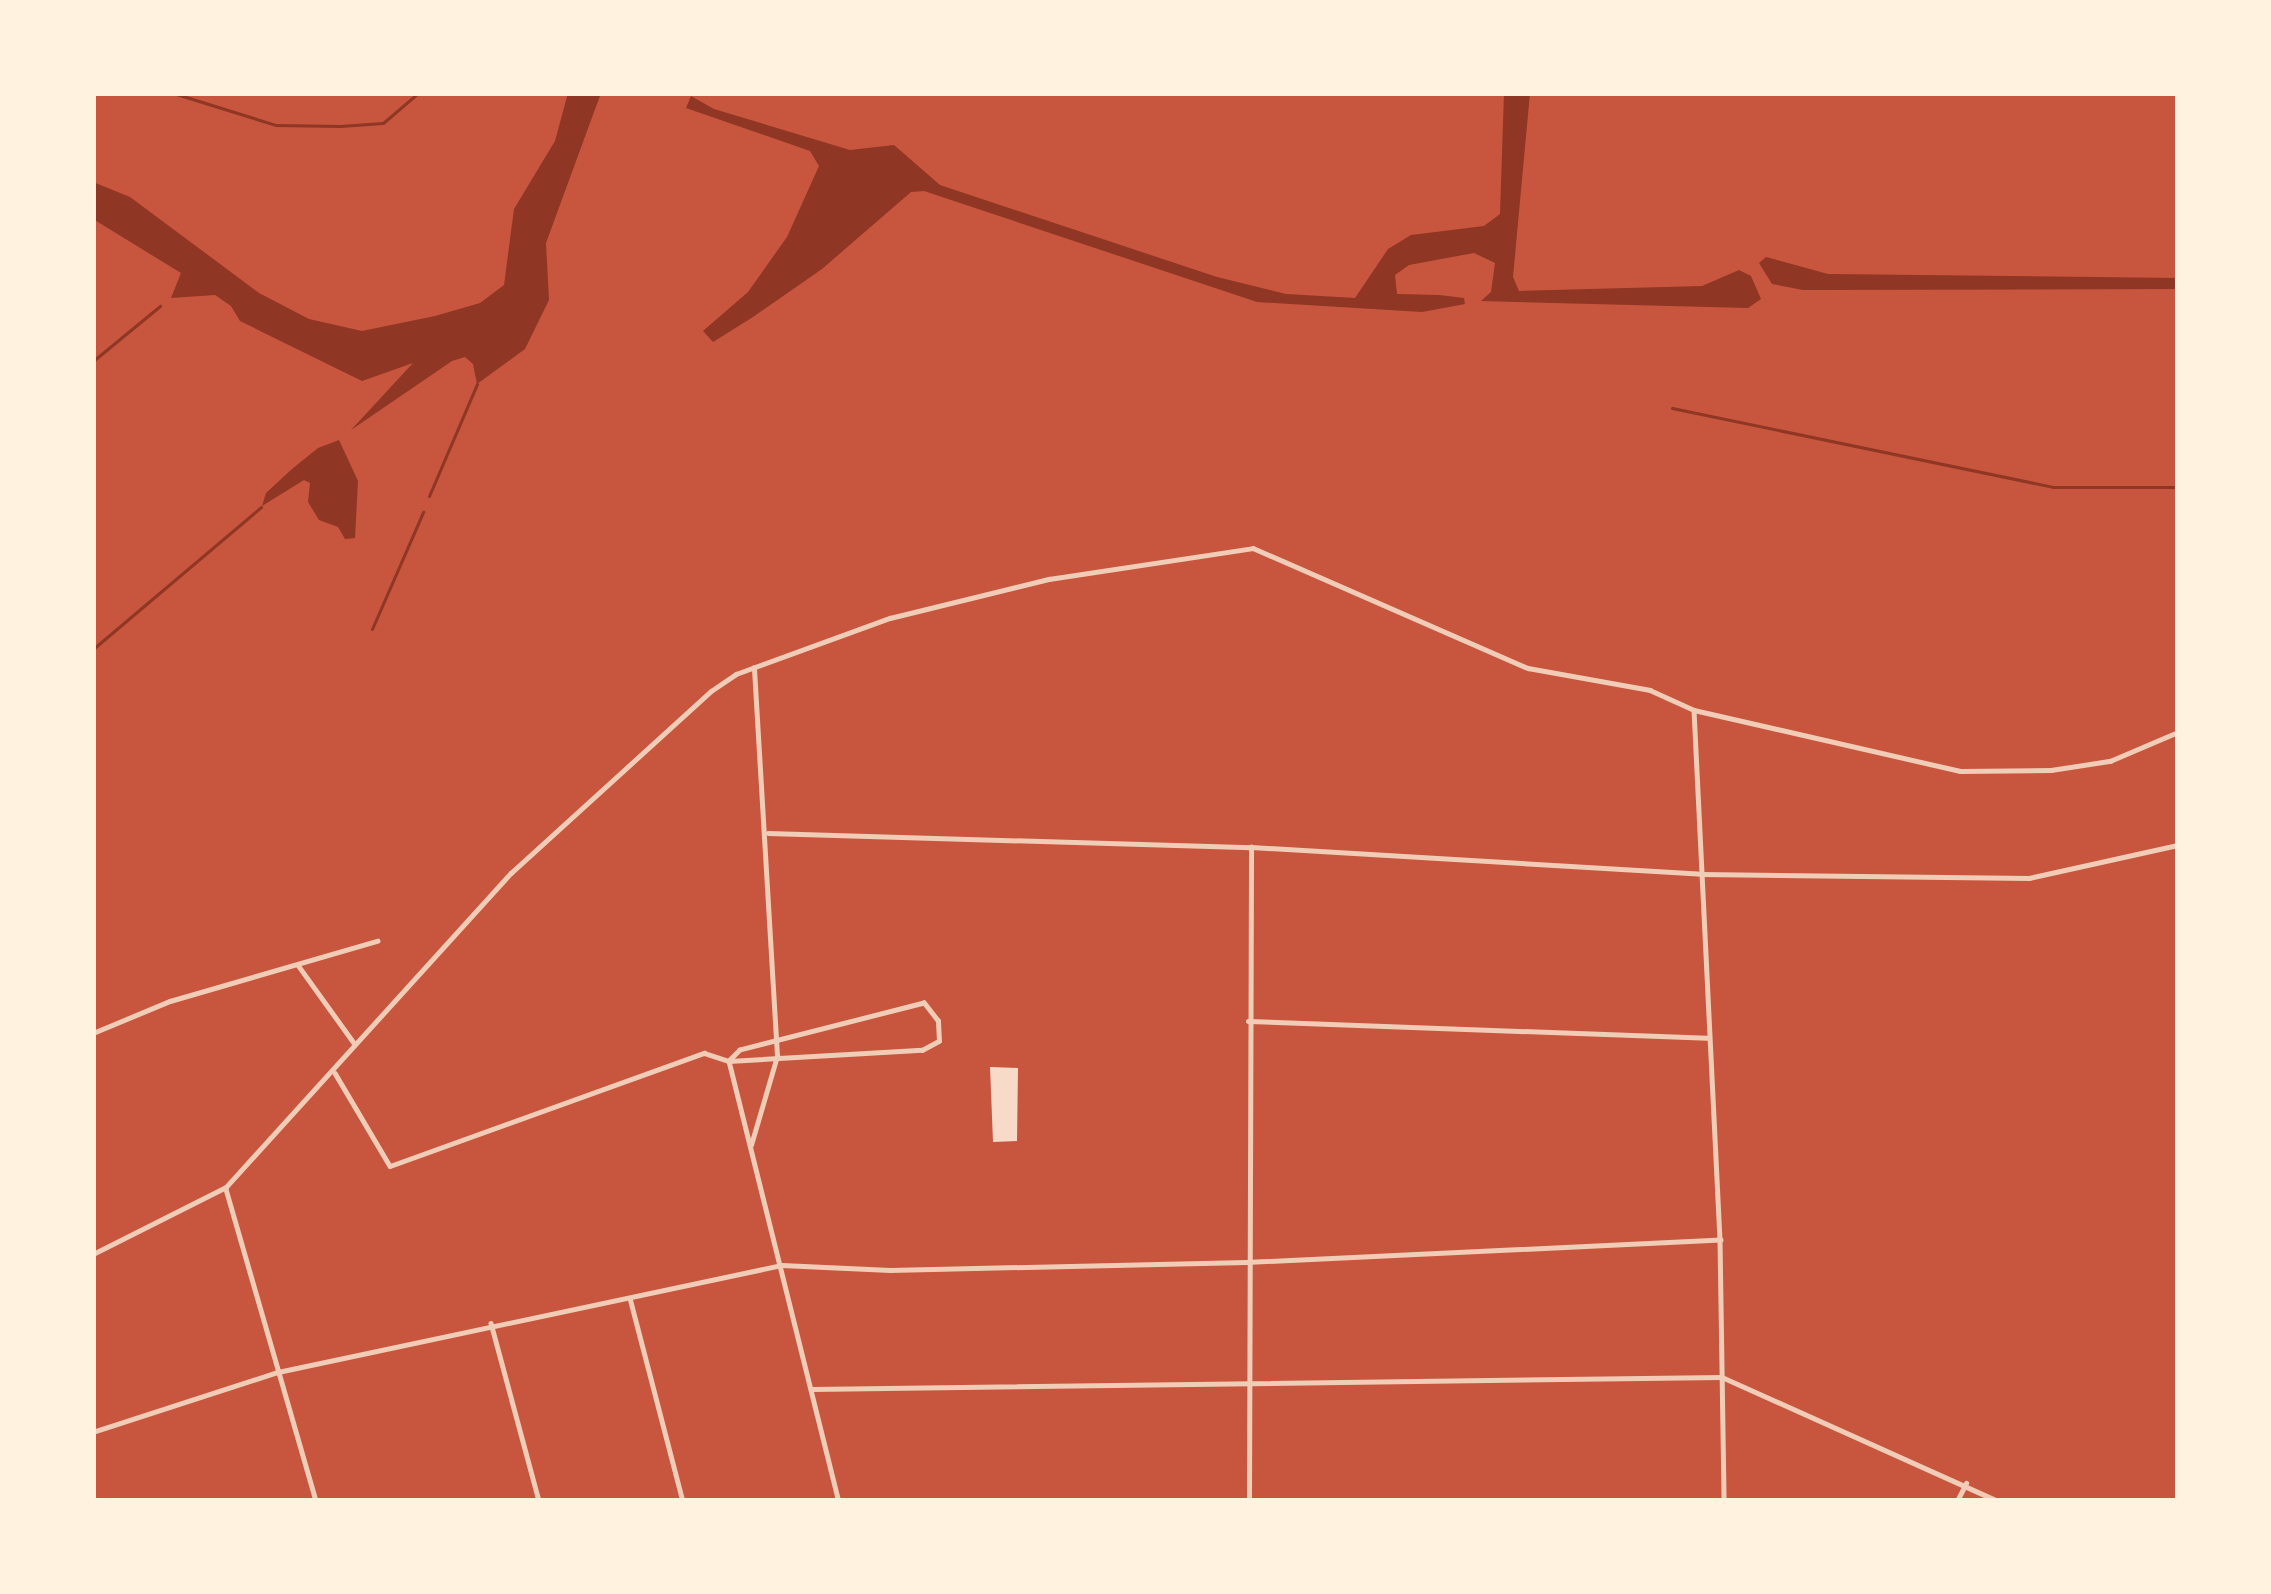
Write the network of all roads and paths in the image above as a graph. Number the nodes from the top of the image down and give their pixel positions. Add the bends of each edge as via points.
1 (754, 668) junction
2 (1694, 710) junction
3 (2178, 732) edge
4 (768, 833) junction
5 (2178, 845) edge
6 (1251, 847) junction
7 (1701, 874) junction
8 (377, 941) dead end
9 (298, 965) junction
10 (1248, 1022) junction
11 (93, 1033) edge
12 (1707, 1038) junction
13 (776, 1040) junction
14 (354, 1042) junction
15 (777, 1056) junction
16 (729, 1061) junction
17 (333, 1070) junction
18 (751, 1145) junction
19 (226, 1187) junction
20 (1720, 1240) junction
21 (93, 1254) edge
22 (1246, 1262) junction
23 (782, 1265) junction
24 (629, 1298) junction
25 (491, 1323) junction
26 (278, 1372) junction
27 (1722, 1377) junction
28 (1248, 1387) junction
29 (812, 1389) junction
30 (93, 1432) edge
31 (1966, 1483) junction
32 (316, 1501) edge
33 (539, 1501) edge
34 (683, 1501) edge
35 (839, 1501) edge
36 (1249, 1501) edge
37 (1724, 1501) edge
38 (1957, 1501) edge
39 (1998, 1501) edge

1 - 2 street via 890,618 1049,579 1253,548 1528,668 1650,690
1 - 4 street
1 - 14 street via 711,691 511,873
2 - 3 street via 1960,771 2110,760
2 - 7 street
4 - 6 street
4 - 13 street
5 - 7 street via 2029,878
6 - 7 street
6 - 10 street
7 - 12 street
8 - 9 street
9 - 11 street via 170,1000
9 - 14 street
10 - 12 street
10 - 22 street
12 - 20 street
13 - 15 street
13 - 15 street via 924,1003 938,1021 939,1041 922,1050
13 - 16 street
14 - 17 street
15 - 16 street
15 - 18 street
16 - 17 street via 704,1053 390,1166
16 - 18 street
17 - 19 street
18 - 23 street
19 - 21 street
19 - 26 street
20 - 22 street
20 - 27 street
22 - 23 street
22 - 28 street
23 - 24 street
23 - 29 street
24 - 25 street
24 - 34 street
25 - 26 street
25 - 33 street
26 - 30 street
26 - 32 street
27 - 28 street
27 - 31 street
27 - 37 street
28 - 29 street
28 - 36 street
29 - 35 street
31 - 38 street
31 - 39 street

